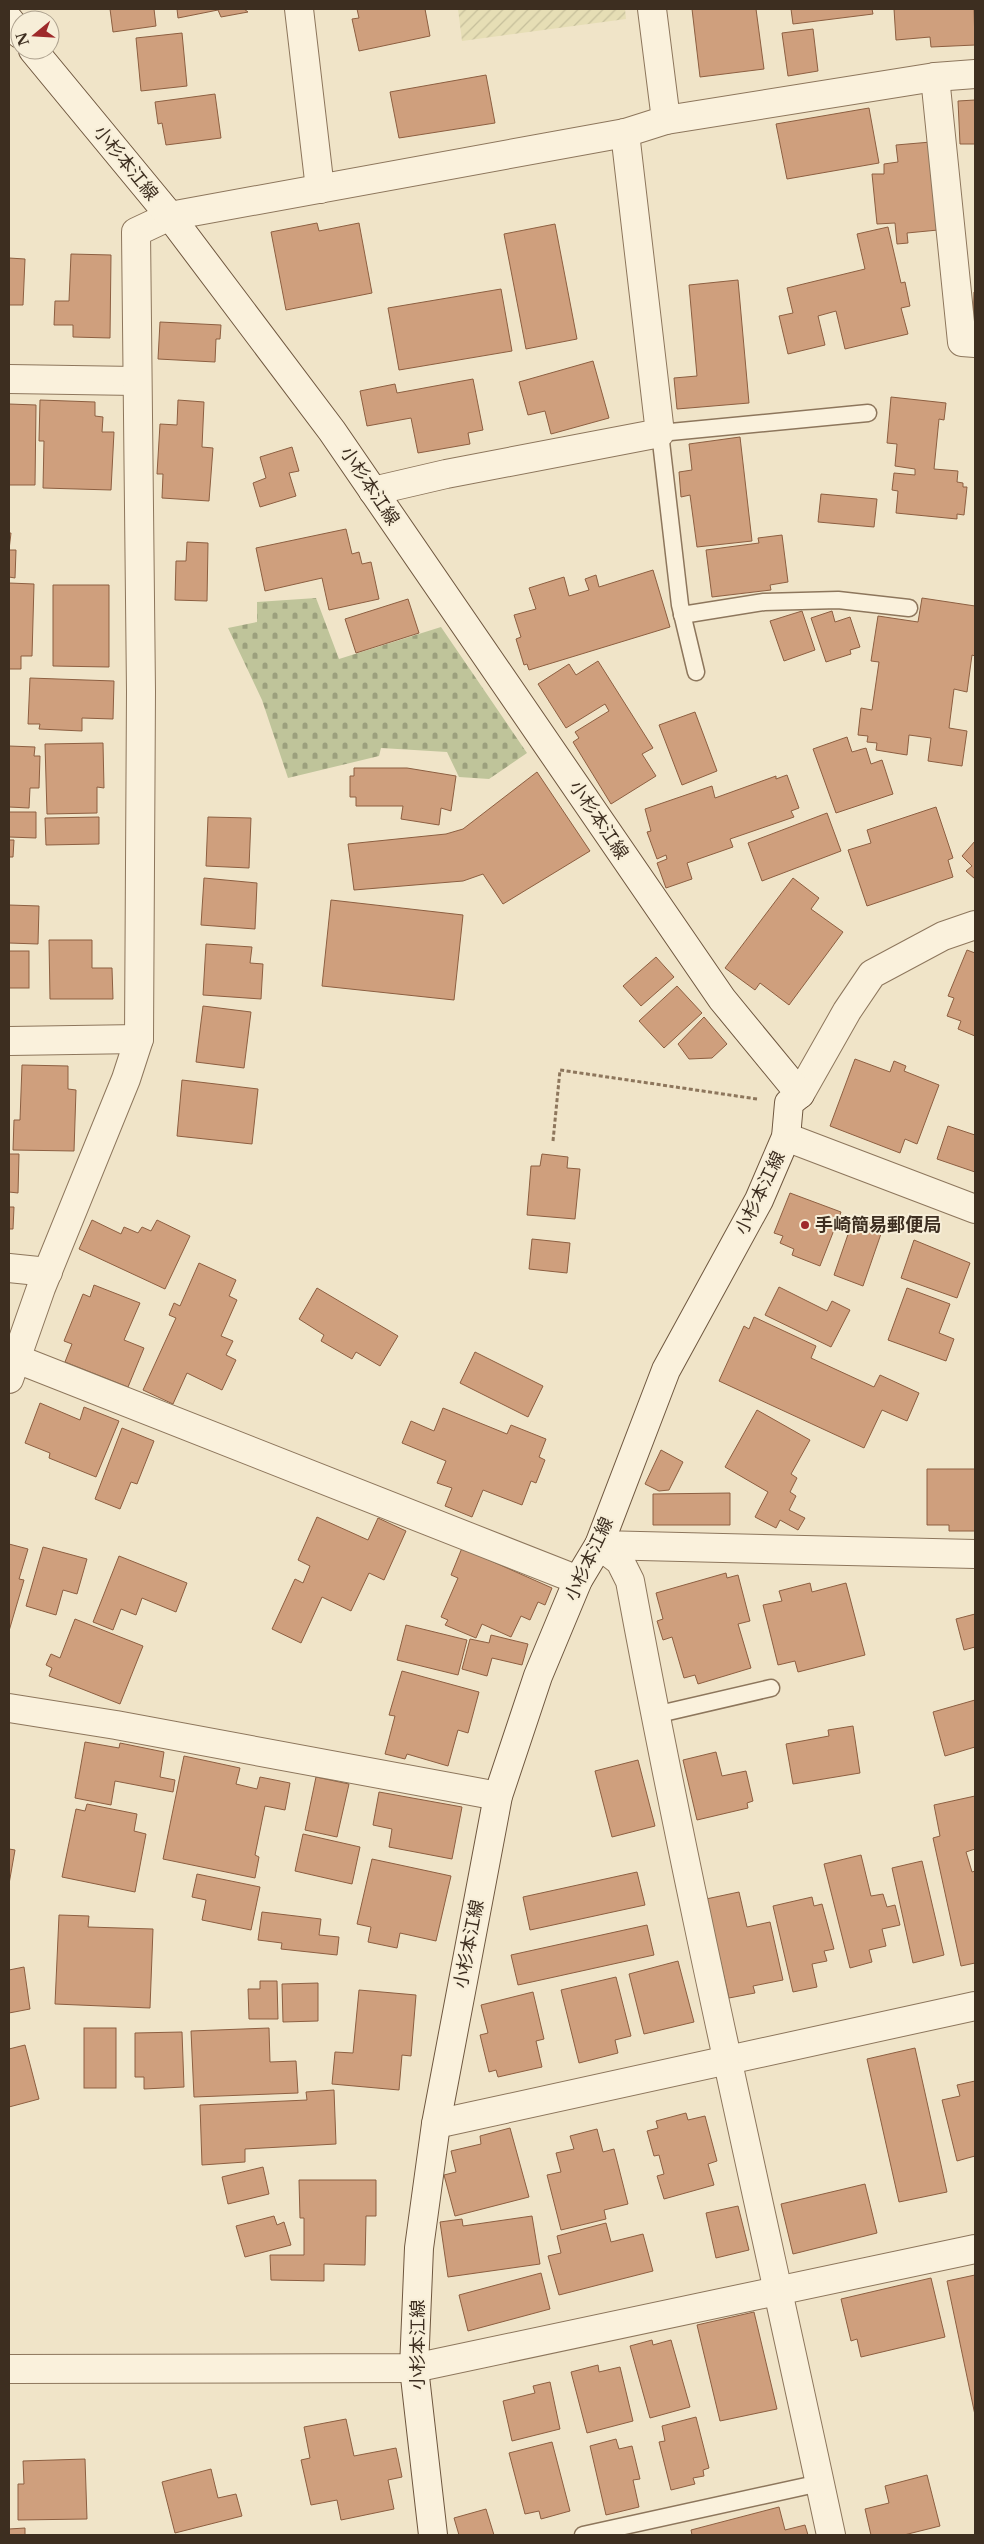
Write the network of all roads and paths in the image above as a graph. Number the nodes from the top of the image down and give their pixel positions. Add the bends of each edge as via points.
1 (299, 9) edge
2 (652, 9) edge
3 (42, 60) edge
4 (975, 74) edge
5 (935, 77) junction
6 (666, 120) junction
7 (625, 133) junction
8 (320, 189) junction
9 (170, 216) junction
10 (975, 344) edge
11 (9, 379) edge
12 (136, 381) junction
13 (868, 413) dead end
14 (660, 433) junction
15 (373, 491) junction
16 (909, 608) dead end
17 (682, 615) junction
18 (696, 672) dead end
19 (975, 925) edge
20 (139, 1039) junction
21 (9, 1041) edge
22 (794, 1099) junction
23 (786, 1137) junction
24 (553, 1141) dead end
25 (975, 1209) edge
26 (9, 1268) edge
27 (48, 1272) junction
28 (13, 1369) edge
29 (599, 1545) junction
30 (975, 1554) edge
31 (578, 1580) junction
32 (771, 1688) dead end
33 (9, 1708) edge
34 (654, 1715) junction
35 (498, 1796) junction
36 (975, 2006) edge
37 (727, 2060) junction
38 (436, 2124) junction
39 (975, 2249) edge
40 (780, 2291) junction
41 (414, 2368) junction
42 (9, 2369) edge
43 (820, 2483) junction
44 (433, 2535) edge
45 (583, 2535) edge
46 (831, 2535) edge

1 - 8 street
2 - 6 street
3 - 9 street, 小杉本江線
4 - 5 street
5 - 6 street
5 - 10 street via 962,342
6 - 7 street
7 - 8 street
7 - 14 street
8 - 9 street
9 - 12 street via 136,232
9 - 15 street, 小杉本江線 via 332,431
11 - 12 street
12 - 20 street via 141,691
13 - 14 lane
14 - 15 street
14 - 17 lane
15 - 22 street, 小杉本江線
16 - 17 lane via 838,600 764,602
17 - 18 lane
19 - 22 street via 943,936 872,974
20 - 21 street
20 - 27 street
22 - 23 street, 小杉本江線
22 - 24 path via 560,1070
23 - 25 street
23 - 29 street, 小杉本江線 via 759,1200 666,1370
26 - 27 street
27 - 28 street
28 - 31 street
29 - 30 street
29 - 31 street, 小杉本江線
29 - 34 street via 620,1561 630,1581
31 - 35 street, 小杉本江線 via 538,1676
32 - 34 lane
33 - 35 street
34 - 37 street
35 - 38 street, 小杉本江線
36 - 37 street
37 - 38 street
37 - 40 street
38 - 41 street, 小杉本江線 via 419,2248
39 - 40 street
40 - 41 street
40 - 43 street
41 - 42 street
41 - 44 street, 小杉本江線
43 - 45 lane
43 - 46 street

